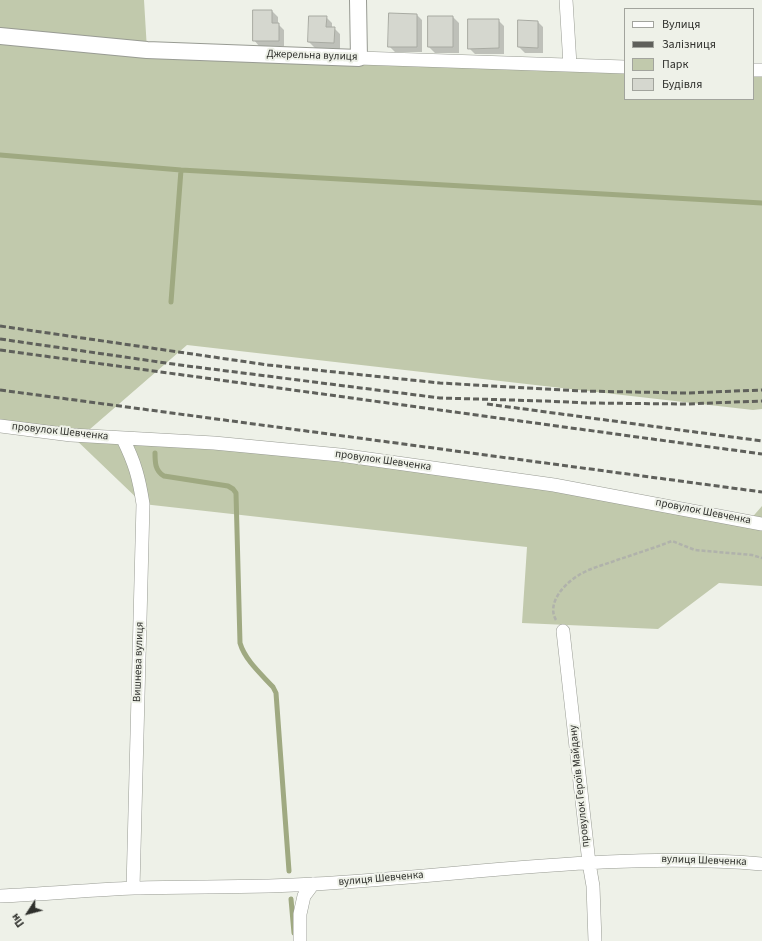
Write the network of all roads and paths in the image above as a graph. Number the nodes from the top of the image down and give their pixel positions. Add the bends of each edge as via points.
1 (358, 0) edge
2 (566, 0) edge
3 (0, 36) edge
4 (359, 58) junction
5 (570, 65) junction
6 (624, 67) edge
7 (0, 426) edge
8 (123, 439) junction
9 (762, 524) edge
10 (762, 558) edge
11 (563, 631) joint
12 (588, 863) junction
13 (762, 864) edge
14 (313, 884) junction
15 (133, 888) junction
16 (0, 896) edge
17 (300, 941) edge
18 (595, 941) edge

1 - 4 street
2 - 5 street
3 - 4 street, Джерельна вулиця via 147,50
4 - 5 street, Джерельна вулиця
5 - 6 street, Джерельна вулиця
7 - 8 street, провулок Шевченка
8 - 9 street, провулок Шевченка via 214,443 340,455 554,485
8 - 15 street, Вишнева вулиця via 139,477 143,504
10 - 11 path via 694,550 672,541 600,566 568,582 559,594 553,607
11 - 12 street, провулок Героїв Майдану
12 - 13 street, вулиця Шевченка via 718,860
12 - 14 street, вулиця Шевченка
12 - 18 street, провулок Героїв Майдану via 593,886
14 - 15 street, вулиця Шевченка
14 - 17 street via 304,896 300,914
15 - 16 street, вулиця Шевченка

